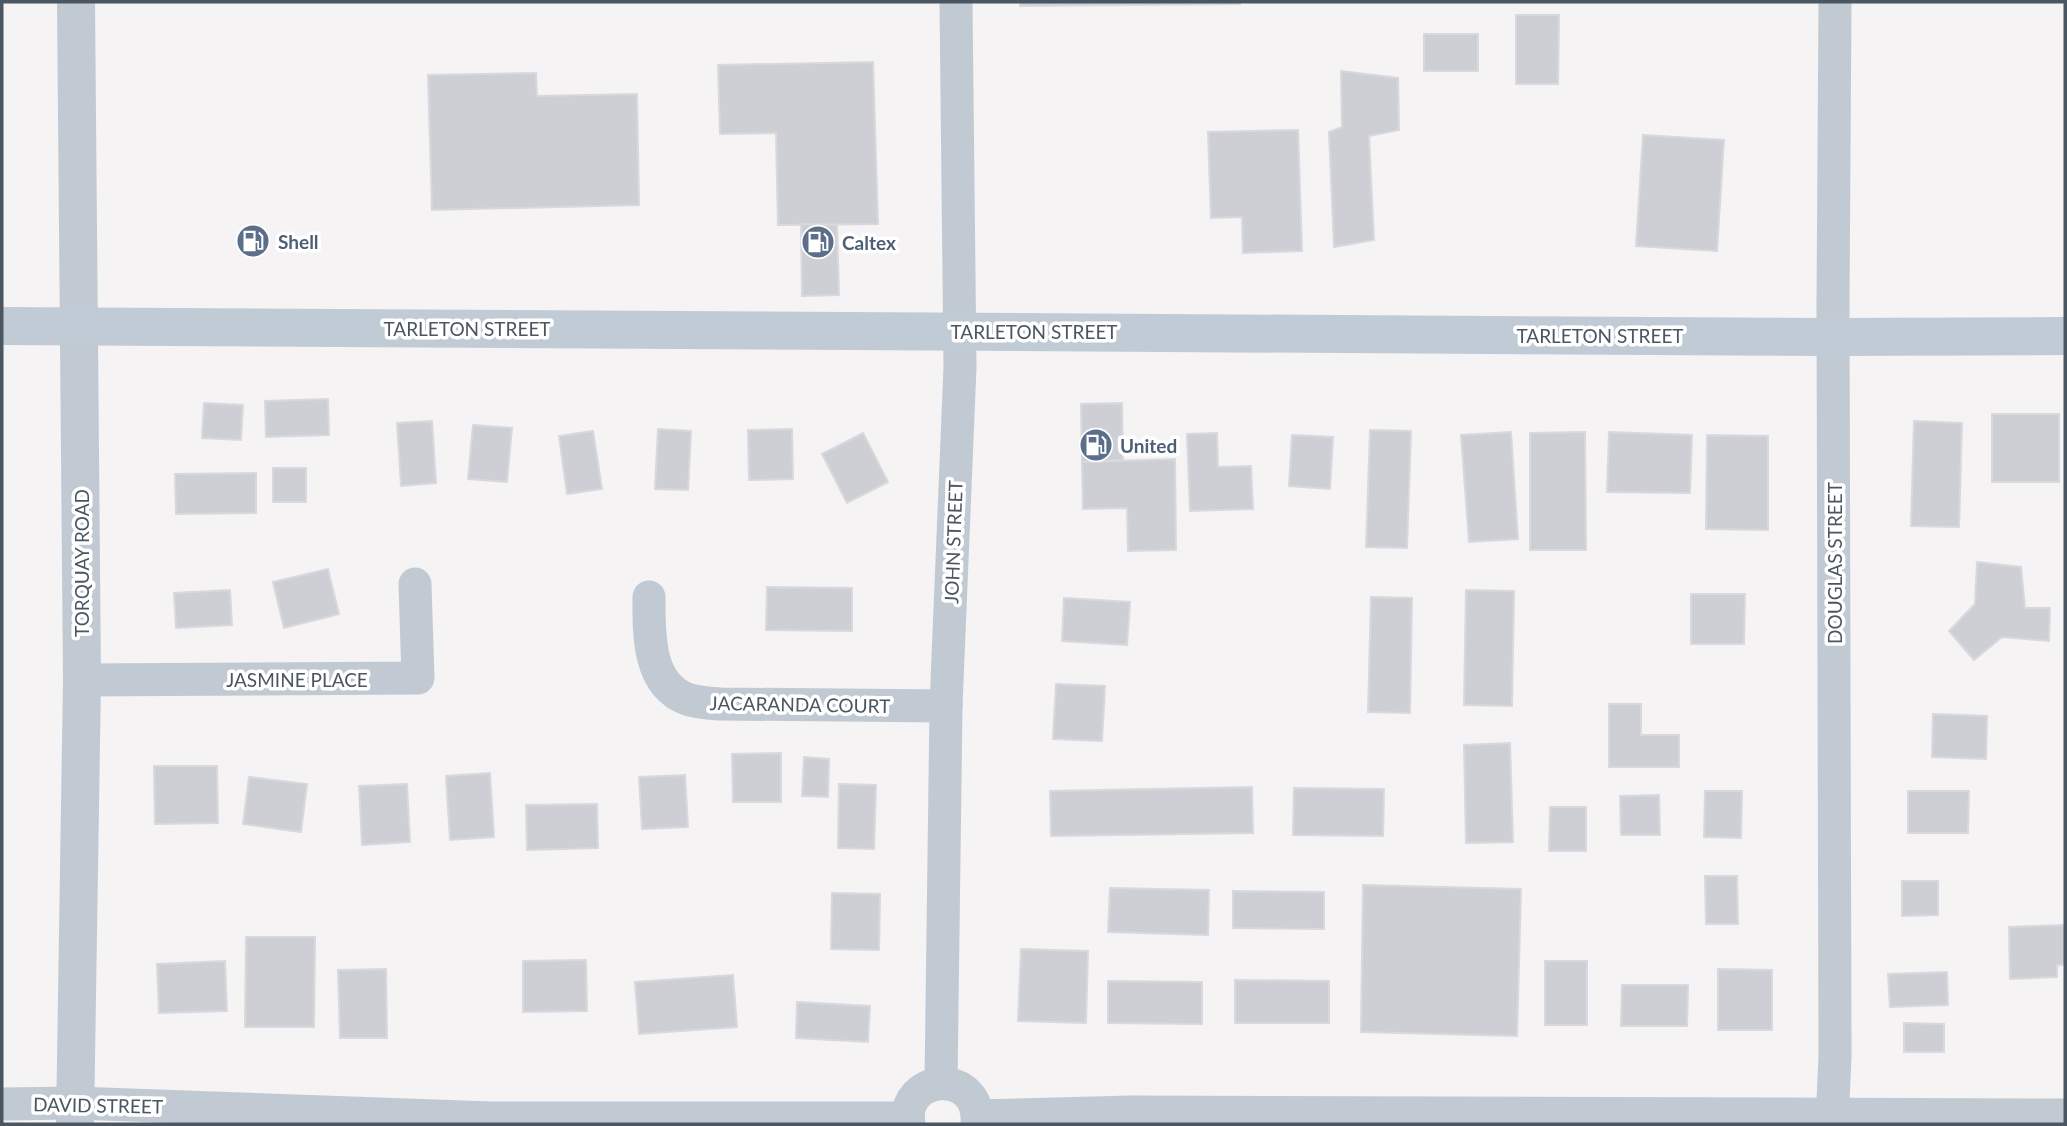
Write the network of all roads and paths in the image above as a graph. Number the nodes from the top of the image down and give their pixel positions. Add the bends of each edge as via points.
1 (76, 2) edge
2 (956, 2) edge
3 (1835, 2) edge
4 (2, 326) edge
5 (80, 326) junction
6 (960, 330) junction
7 (2065, 336) edge
8 (1833, 337) junction
9 (415, 583) dead end
10 (649, 597) dead end
11 (82, 680) junction
12 (946, 706) junction
13 (941, 1083) junction
14 (2, 1104) edge
15 (75, 1114) edge
16 (2065, 1115) edge
17 (1832, 1119) edge
18 (978, 1120) edge
19 (908, 1121) edge

1 - 5 street, TORQUAY ROAD
2 - 6 street, JOHN STREET
3 - 8 street, DOUGLAS STREET
4 - 5 main road, TARLETON STREET
5 - 6 main road, TARLETON STREET
5 - 11 street, TORQUAY ROAD
6 - 8 main road, TARLETON STREET
6 - 12 street, JOHN STREET
7 - 8 main road, TARLETON STREET
8 - 17 street, DOUGLAS STREET
9 - 11 street, JASMINE PLACE via 418,678
10 - 12 street, JACARANDA COURT via 659,674 685,698 720,704
11 - 15 street, TORQUAY ROAD
12 - 13 street, JOHN STREET
13 - 18 street via 952,1084 970,1096
13 - 19 street via 918,1094 910,1105
14 - 15 street, DAVID STREET
15 - 19 street, DAVID STREET
16 - 17 street
17 - 18 street via 1131,1112

